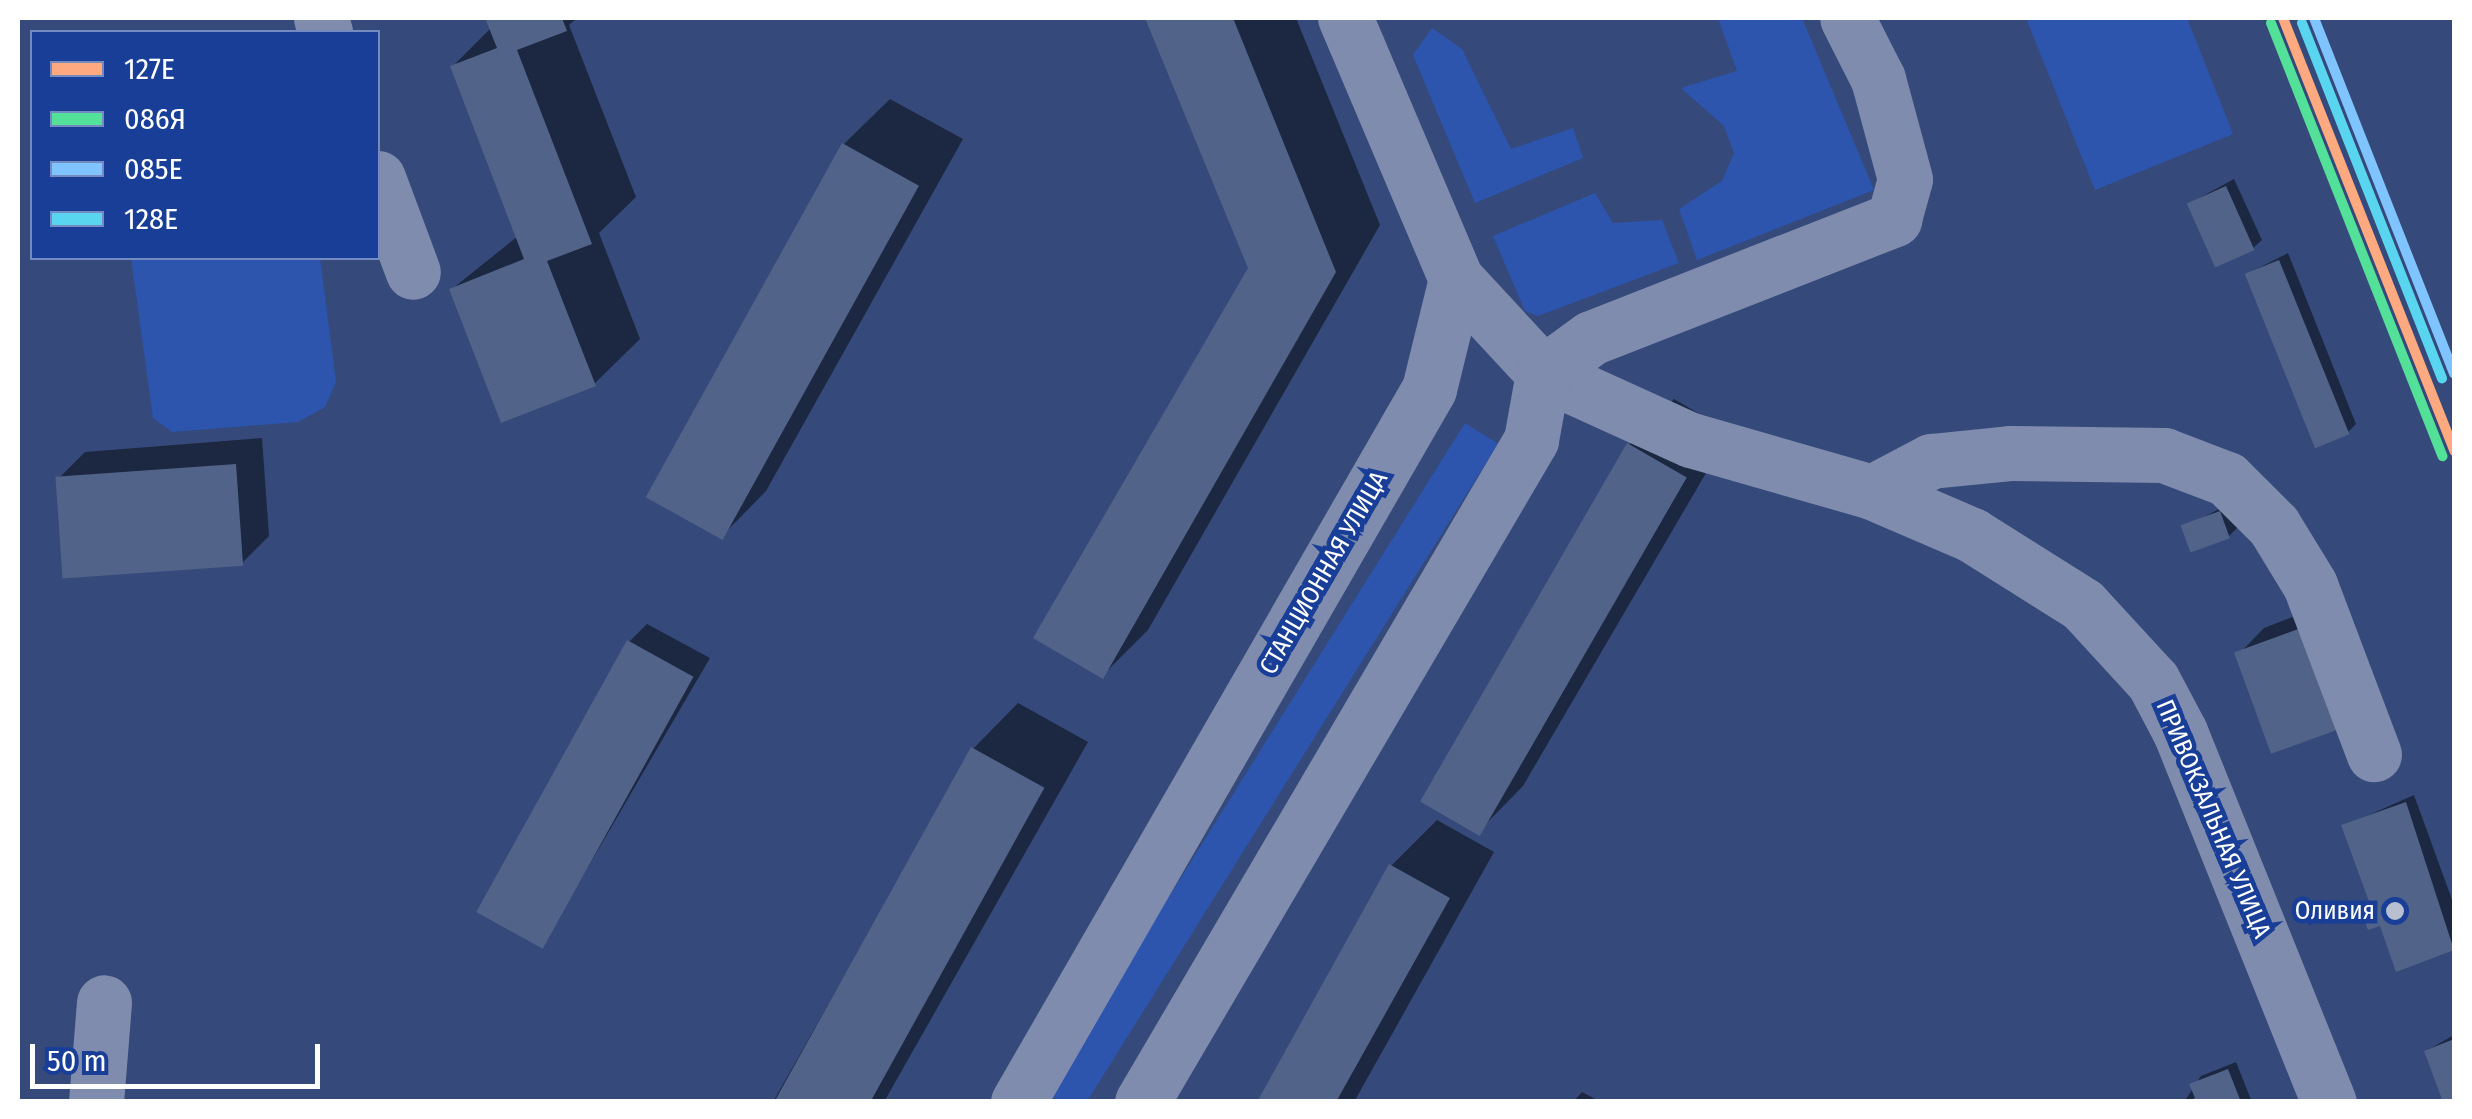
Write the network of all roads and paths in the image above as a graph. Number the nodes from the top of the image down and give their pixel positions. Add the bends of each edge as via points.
1 (1846, 18) edge
2 (1351, 19) edge
3 (380, 184) edge
4 (412, 272) dead end
5 (1456, 279) junction
6 (1543, 374) junction
7 (1872, 492) junction
8 (2374, 754) dead end
9 (104, 1002) dead end
10 (96, 1102) edge
11 (1018, 1102) edge
12 (1142, 1102) edge
13 (2330, 1102) edge

1 - 6 street via 1878,79 1905,179 1894,219 1591,338
2 - 5 street
3 - 4 street
5 - 6 street
5 - 11 street, СТАНЦИОННАЯ УЛИЦА via 1429,389
6 - 7 street, ПРИВОКЗАЛЬНАЯ УЛИЦА via 1740,458
6 - 12 street via 1531,440
7 - 8 street via 1930,462 2010,453 2164,455 2226,479 2274,526 2310,585
7 - 13 street, ПРИВОКЗАЛЬНАЯ УЛИЦА via 2032,568 2083,605 2153,681
9 - 10 street

